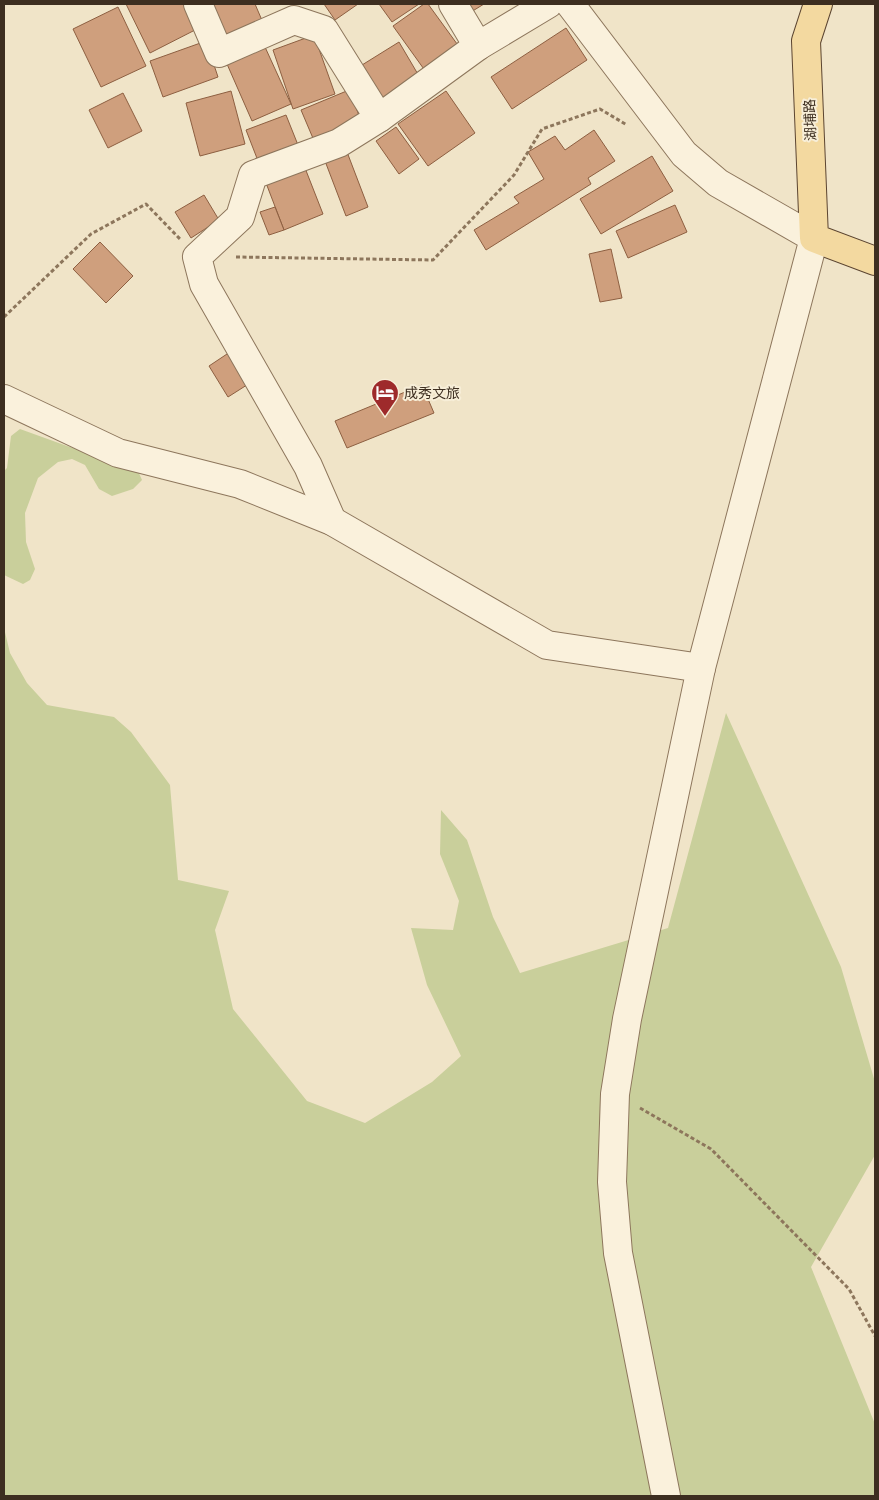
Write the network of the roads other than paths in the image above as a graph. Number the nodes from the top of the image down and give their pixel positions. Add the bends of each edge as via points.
1 (198, 4) edge
2 (453, 4) edge
3 (548, 4) edge
4 (570, 4) edge
5 (818, 4) edge
6 (288, 12) edge
7 (478, 46) junction
8 (379, 118) junction
9 (814, 238) junction
10 (875, 261) edge
11 (4, 398) edge
12 (332, 520) junction
13 (701, 668) junction
14 (666, 1496) edge

1 - 6 street via 219,53
2 - 7 street
3 - 7 street
4 - 9 street via 684,154 718,183
5 - 9 main road, 湖埔路 via 806,40
6 - 8 street via 324,30
7 - 8 street
8 - 12 street via 339,143 253,175 240,216 197,257 204,284 308,466
9 - 10 main road
9 - 13 street
11 - 12 street via 118,453 240,484
12 - 13 street via 546,645
13 - 14 street via 627,1019 615,1094 612,1182 618,1254

